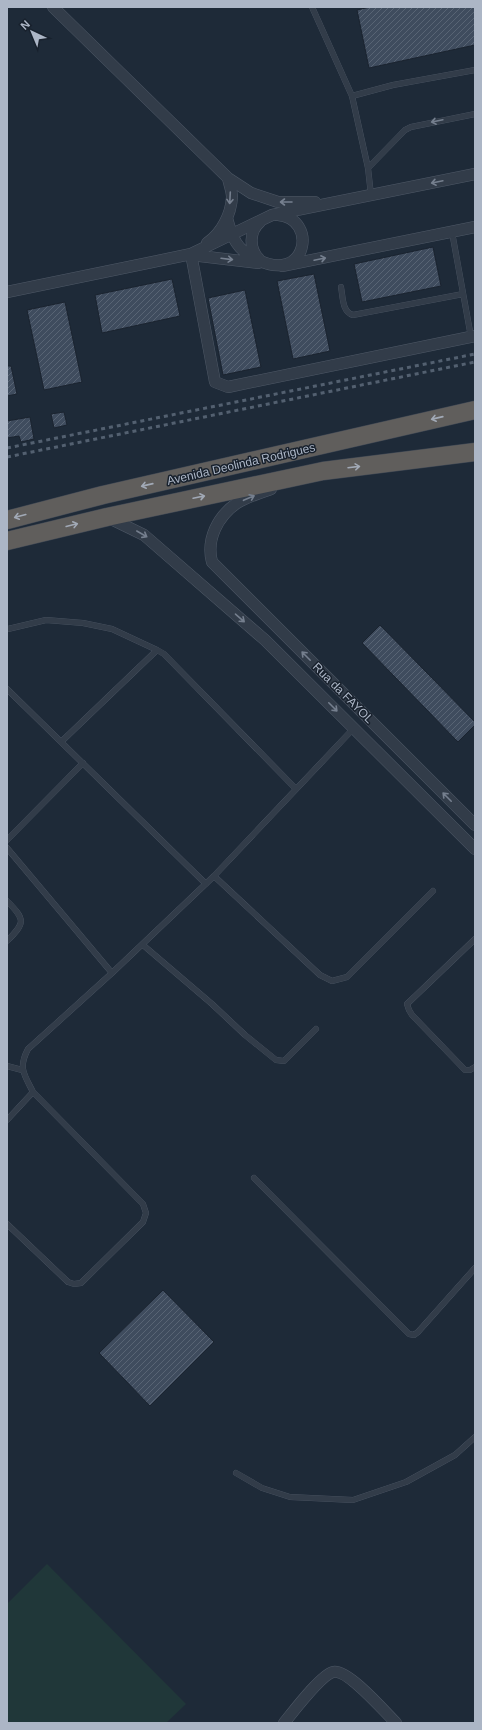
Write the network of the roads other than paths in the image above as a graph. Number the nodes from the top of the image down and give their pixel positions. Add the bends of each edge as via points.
1 (53, 7) edge
2 (312, 7) edge
3 (475, 70) edge
4 (352, 96) junction
5 (475, 114) edge
6 (368, 168) junction
7 (475, 174) edge
8 (228, 178) junction
9 (371, 195) junction
10 (339, 202) junction
11 (268, 217) junction
12 (227, 218) junction
13 (475, 227) edge
14 (452, 232) junction
15 (231, 236) junction
16 (191, 254) junction
17 (264, 264) junction
18 (282, 266) junction
19 (341, 287) dead end
20 (7, 292) edge
21 (463, 294) junction
22 (473, 337) edge
23 (475, 410) edge
24 (475, 452) edge
25 (323, 471) junction
26 (107, 517) junction
27 (7, 520) edge
28 (7, 541) edge
29 (8, 629) edge
30 (157, 650) junction
31 (7, 689) edge
32 (354, 728) junction
33 (61, 742) junction
34 (83, 763) junction
35 (296, 789) junction
36 (475, 825) edge
37 (7, 840) edge
38 (7, 848) edge
39 (475, 849) edge
40 (214, 876) junction
41 (206, 884) junction
42 (433, 891) dead end
43 (7, 901) edge
44 (475, 939) edge
45 (7, 941) edge
46 (143, 945) junction
47 (112, 974) junction
48 (316, 1029) dead end
49 (7, 1066) edge
50 (475, 1067) edge
51 (22, 1070) junction
52 (33, 1092) junction
53 (7, 1120) edge
54 (254, 1178) dead end
55 (7, 1224) edge
56 (475, 1268) edge
57 (475, 1437) edge
58 (236, 1473) dead end
59 (284, 1723) edge
60 (396, 1723) edge

1 - 8 street
2 - 4 lane
3 - 4 lane via 392,85
4 - 6 lane
5 -> 6 lane via 405,130
6 - 9 lane
7 -> 9 street
10 -> 8 street via 278,202 251,193
8 -> 12 street via 232,196
9 - 10 street
10 - 11 street
11 - 15 street
11 - 17 street via 257,225 251,241 255,254
11 - 18 street via 284,216 300,228 303,244 301,252 290,264
12 - 15 street
12 - 16 street via 216,236
13 - 14 street
18 -> 14 street
14 - 21 lane
15 - 16 street
15 - 17 street via 239,247
16 -> 17 street
16 - 20 street
16 - 22 street via 215,382 228,387
17 - 18 street
19 - 21 lane via 345,310 352,315
21 - 22 lane
23 -> 27 highway, Avenida Deolinda Rodrigues via 103,495
25 -> 24 highway, Avenida Deolinda Rodrigues
26 -> 25 highway, Avenida Deolinda Rodrigues
36 -> 25 street, Rua da FAYOL via 212,562 211,538 227,511 237,503
28 -> 26 highway, Avenida Deolinda Rodrigues
26 -> 32 street, Rua da FAYOL via 144,535 265,640
29 - 30 lane via 46,620 83,623 112,628
30 - 33 lane
30 - 35 lane via 164,654
31 - 33 lane
32 - 35 lane
32 - 39 street, Rua da FAYOL
33 - 34 lane
34 - 37 lane
34 - 41 lane
35 - 40 lane
38 - 47 lane
40 - 41 lane
40 - 42 lane via 320,975 332,980 347,977
41 - 46 lane
43 - 45 lane via 20,916 21,923 20,928
44 - 50 lane via 407,1004 412,1015 465,1070
46 - 47 lane
46 - 48 lane via 245,1036 276,1060 284,1061
47 - 51 lane via 28,1049
49 - 51 lane
51 - 52 lane
52 - 53 lane
52 - 55 lane via 143,1204 146,1213 143,1222 81,1283 74,1284 68,1282
54 - 56 lane via 409,1334 414,1335 418,1332
57 - 58 lane via 455,1455 406,1482 353,1500 290,1497 262,1488
59 - 60 street via 322,1679 338,1671 369,1695

